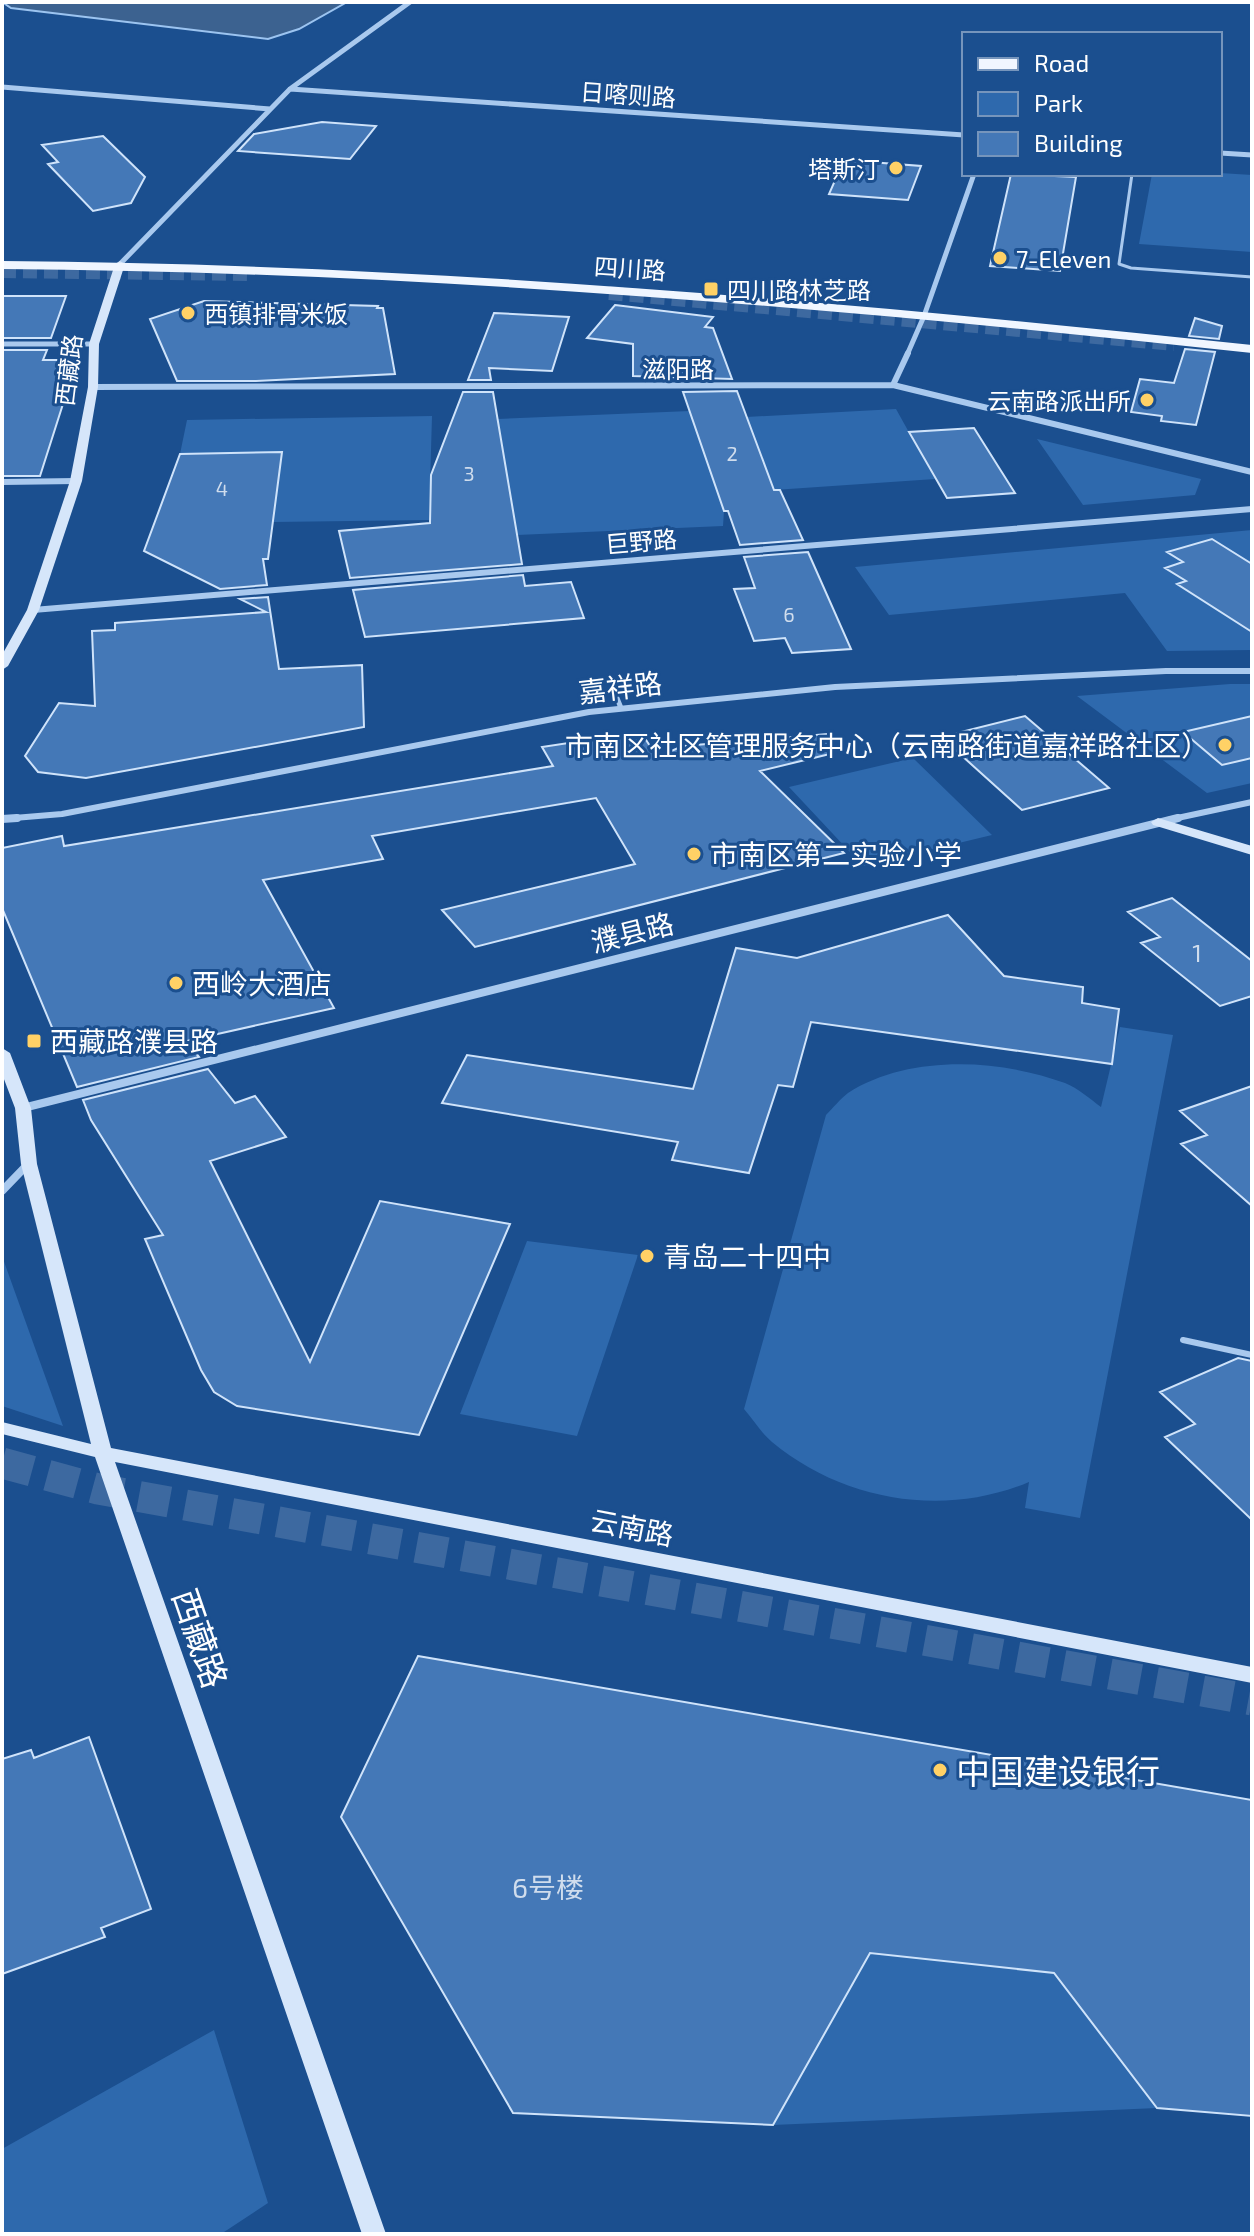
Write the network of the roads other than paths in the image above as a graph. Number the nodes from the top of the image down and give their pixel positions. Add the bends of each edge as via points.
1 (410, 2) edge
2 (2, 87) edge
3 (290, 89) junction
4 (270, 109) junction
5 (962, 135) edge
6 (1222, 153) edge
7 (1252, 155) edge
8 (973, 176) edge
9 (1132, 176) edge
10 (120, 264) junction
11 (2, 265) edge
12 (1252, 277) edge
13 (924, 316) junction
14 (2, 344) edge
15 (94, 344) junction
16 (1252, 349) edge
17 (893, 385) junction
18 (93, 387) junction
19 (1252, 472) edge
20 (76, 481) junction
21 (2, 482) edge
22 (1252, 509) edge
23 (33, 610) junction
24 (2, 666) edge
25 (1252, 671) edge
26 (612, 686) dead end
27 (621, 708) junction
28 (1252, 802) edge
29 (2, 819) edge
30 (1158, 822) junction
31 (1252, 851) edge
32 (2, 1053) edge
33 (23, 1108) junction
34 (29, 1164) junction
35 (2, 1191) edge
36 (1183, 1340) dead end
37 (1252, 1355) edge
38 (2, 1428) edge
39 (103, 1453) junction
40 (1252, 1675) edge
41 (374, 2234) edge

1 - 3 street, 西藏路
2 - 4 street
3 - 4 street, 西藏路
3 - 5 street, 日喀则路
4 - 10 street, 西藏路
6 - 7 street
8 - 13 street
9 - 12 lane via 1119,264
10 - 11 main road, 四川路
10 - 13 main road, 四川路 via 550,283
10 - 15 street, 西藏路
13 - 16 main road, 四川路
13 - 17 street
14 - 15 street
15 - 18 street, 西藏路
17 - 18 street, 滋阳路
17 - 19 street, 滋阳路
18 - 20 street, 西藏路
20 - 21 street
20 - 23 street, 西藏路
22 - 23 street, 巨野路
23 - 24 street, 西藏路
25 - 27 street, 嘉祥路 via 835,687
26 - 27 lane
27 - 29 street, 嘉祥路 via 62,814
28 - 30 street, 濮县路
30 - 31 street
30 - 33 street, 濮县路
32 - 33 street, 西藏路
33 - 34 street, 西藏路
34 - 35 street
34 - 39 street, 西藏路
36 - 37 lane
38 - 39 street, 云南路
39 - 40 street, 云南路
39 - 41 street, 西藏路

